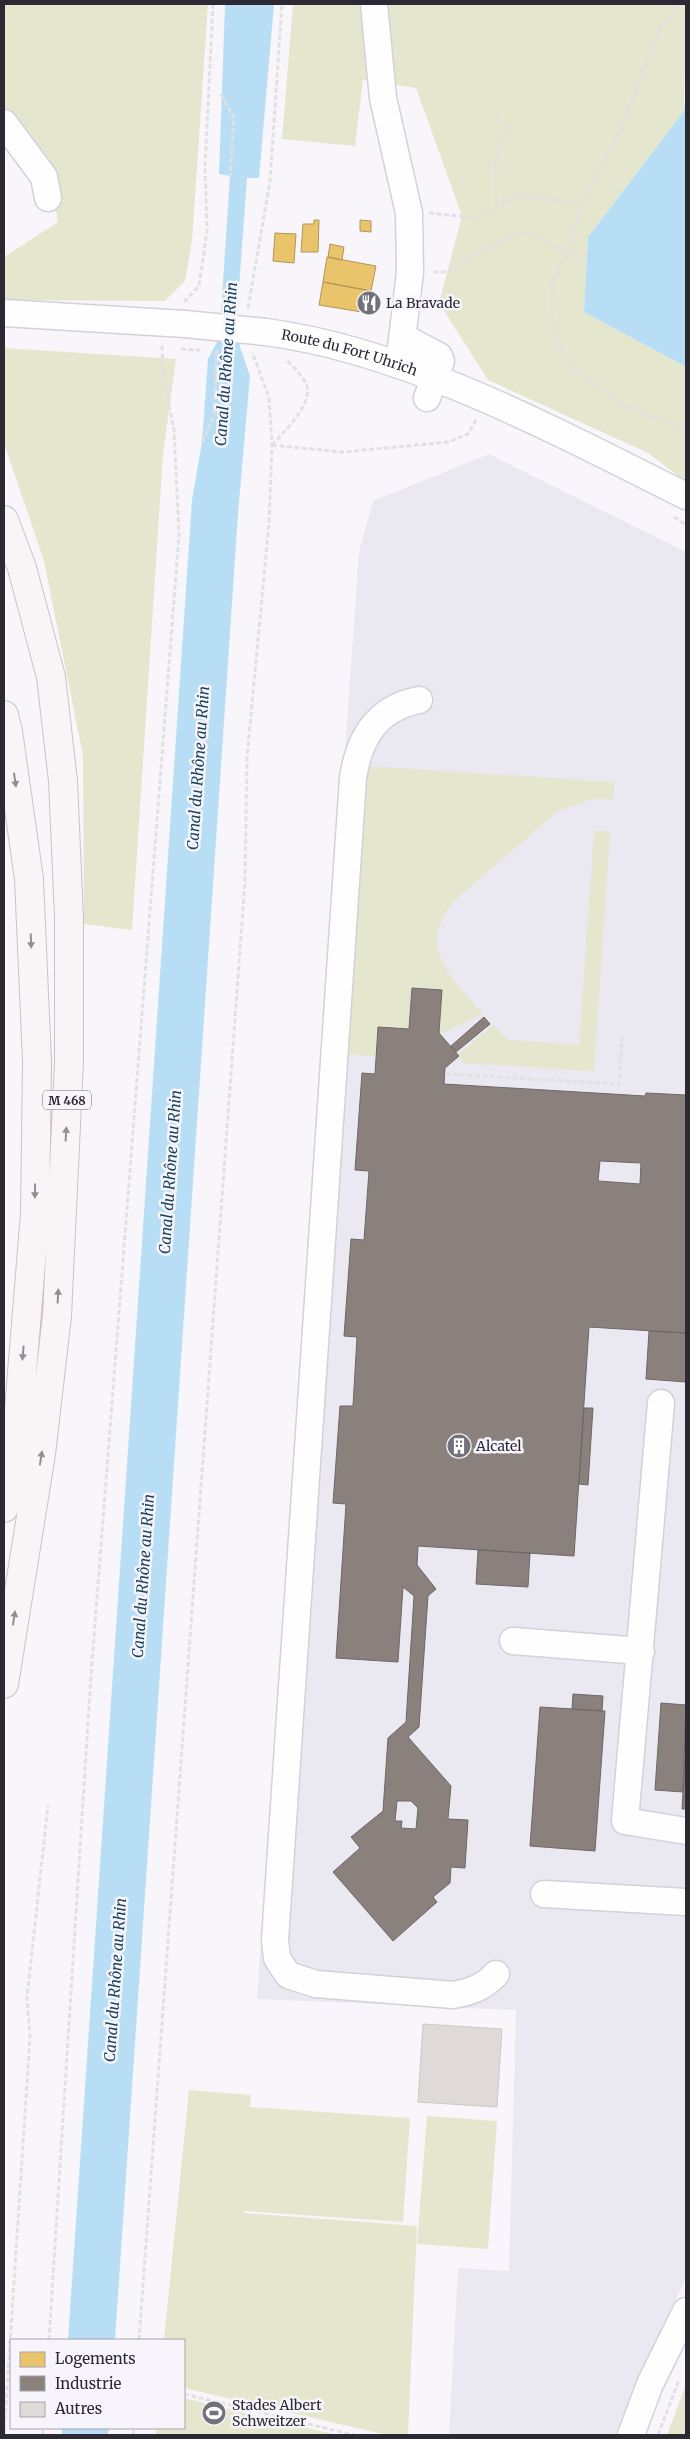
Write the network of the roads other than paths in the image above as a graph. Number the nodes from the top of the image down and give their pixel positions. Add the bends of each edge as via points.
1 (374, 4) edge
2 (4, 123) edge
3 (48, 198) dead end
4 (4, 313) edge
5 (403, 337) junction
6 (400, 365) junction
7 (430, 388) junction
8 (681, 495) edge
9 (4, 520) edge
10 (419, 700) dead end
11 (4, 715) edge
12 (661, 1403) dead end
13 (4, 1508) edge
14 (513, 1641) dead end
15 (641, 1652) junction
16 (4, 1684) edge
17 (686, 1831) edge
18 (544, 1894) dead end
19 (686, 1902) edge
20 (496, 1974) dead end
21 (686, 2311) edge
22 (631, 2435) edge

1 - 5 street via 383,98 409,213 410,272
2 - 3 street via 44,177
4 - 6 street, Route du Fort Uhrich, bridge via 254,330 334,345
5 - 6 street
5 - 7 street via 439,356
6 - 7 street, Route du Fort Uhrich
7 - 8 street, Route du Fort Uhrich via 523,418
16 -> 9 main road, M 468 via 41,1454 57,1316 69,1061 63,782 51,677 22,568
10 - 20 street via 396,707 372,726 357,754 354,778 275,1940 277,1958 288,1975 316,1984 453,1995 468,1993 486,1984
11 -> 13 main road, M 468 via 29,879 36,1062 35,1213 18,1422
12 - 15 street
14 - 15 street
15 - 17 street via 625,1822
18 - 19 street
21 - 22 street via 650,2384

